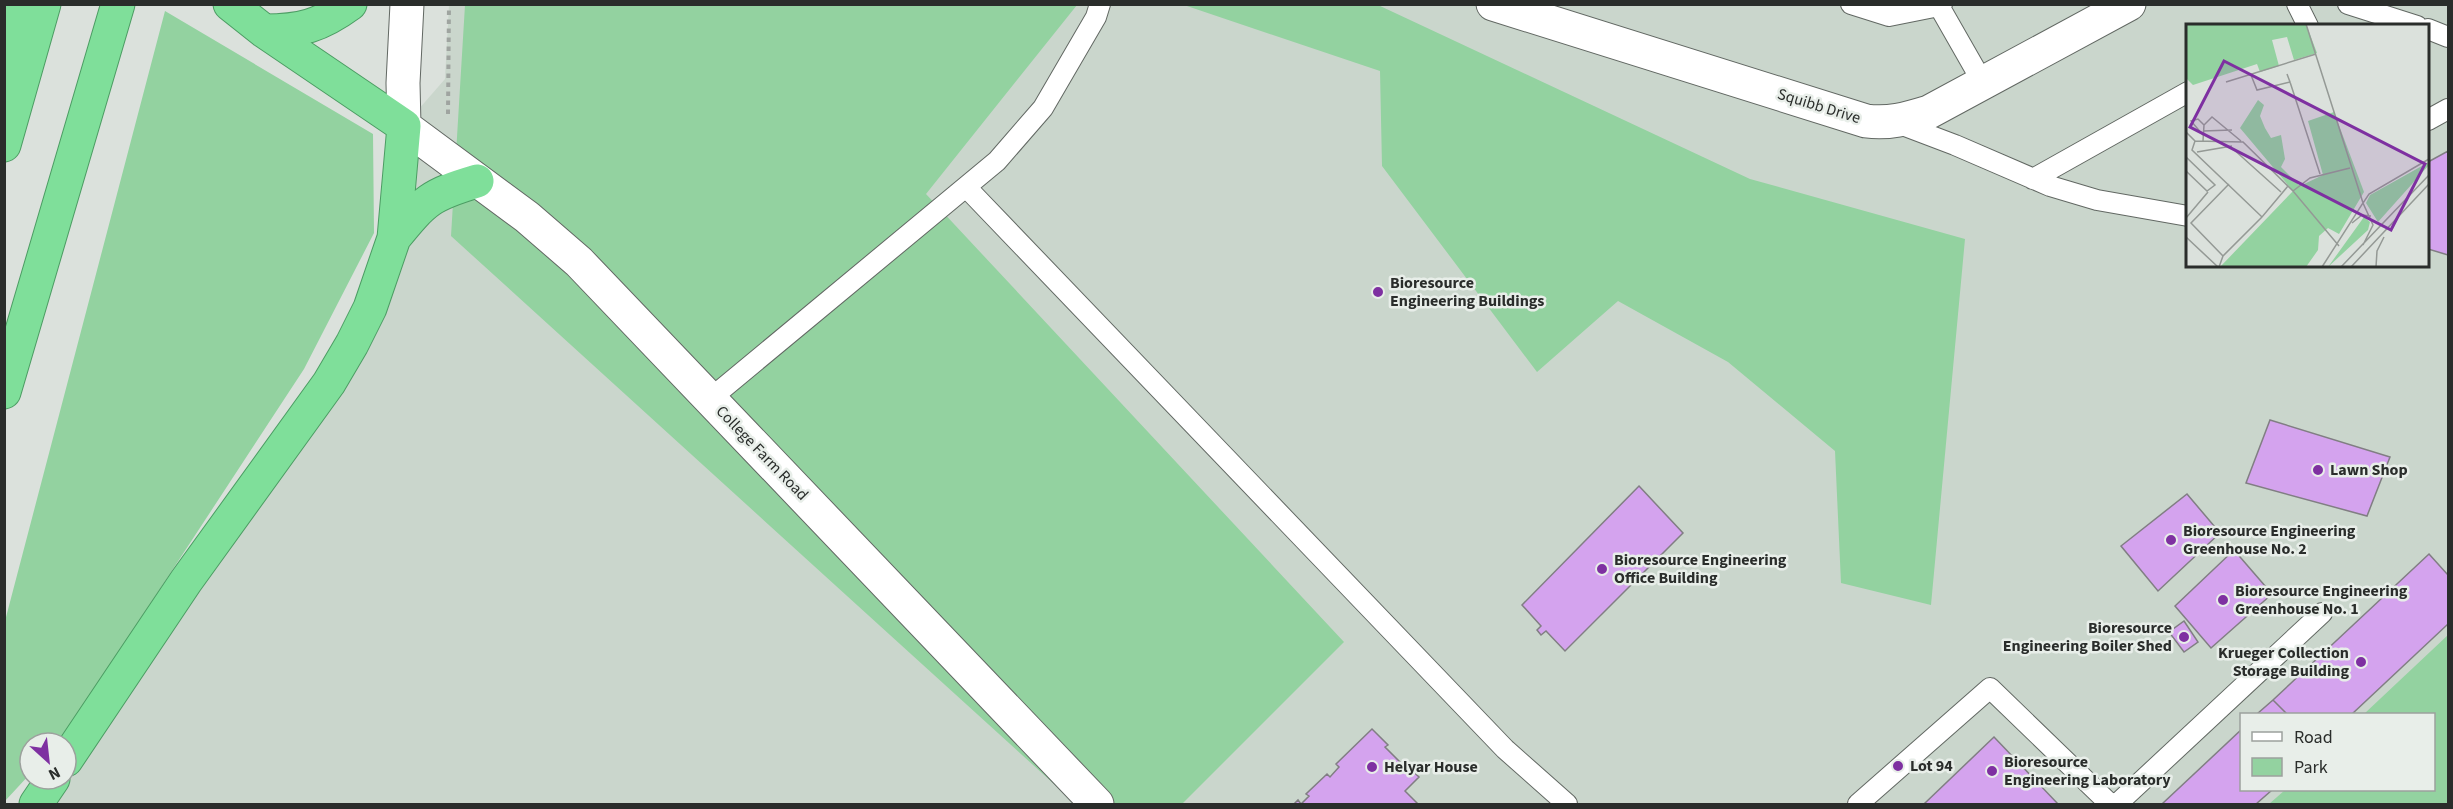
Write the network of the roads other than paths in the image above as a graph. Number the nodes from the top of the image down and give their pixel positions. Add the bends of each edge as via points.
1 (16, 4) edge
2 (44, 4) edge
3 (118, 4) edge
4 (230, 4) edge
5 (350, 4) edge
6 (407, 4) edge
7 (1101, 4) edge
8 (1493, 4) edge
9 (1851, 4) edge
10 (2129, 4) edge
11 (2297, 4) edge
12 (2348, 4) edge
13 (1940, 5) edge
14 (2307, 24) edge
15 (2411, 24) edge
16 (2429, 30) edge
17 (264, 31) junction
18 (2448, 36) edge
19 (1983, 83) junction
20 (4, 89) edge
21 (2186, 93) edge
22 (2448, 109) edge
23 (2429, 119) edge
24 (1894, 122) junction
25 (404, 126) junction
26 (4, 145) edge
27 (2033, 179) junction
28 (477, 181) junction
29 (966, 187) junction
30 (2186, 216) edge
31 (394, 238) junction
32 (4, 392) edge
33 (710, 399) junction
34 (2322, 613) dead end
35 (78, 742) edge
36 (45, 791) edge
37 (36, 804) edge
38 (1097, 804) edge
39 (1567, 804) edge
40 (1858, 804) edge
41 (2110, 804) edge
42 (2117, 804) edge

1 - 20 highway
2 - 26 highway
3 - 32 highway
4 - 17 highway
5 - 17 highway via 315,26
6 - 25 street
7 - 29 lane via 1043,108 997,161
8 - 24 street, Squibb Drive via 1866,121
9 - 13 lane via 1889,16
10 - 19 street, Squibb Drive
11 - 14 lane
12 - 15 lane
13 - 19 lane
16 - 18 lane
17 - 25 highway
19 - 24 street, Squibb Drive via 1929,112
21 - 27 lane
22 - 23 lane
24 - 27 lane
25 - 28 street, College Farm Road
25 - 31 highway
27 - 30 lane via 2097,200
28 - 31 highway via 433,196
28 - 33 street, College Farm Road via 579,262
29 - 33 lane
29 - 39 lane via 1505,749
31 - 35 highway via 370,309 329,383 186,581
33 - 38 street, College Farm Road
34 - 42 lane
36 - 37 highway
40 - 41 lane via 1990,688

